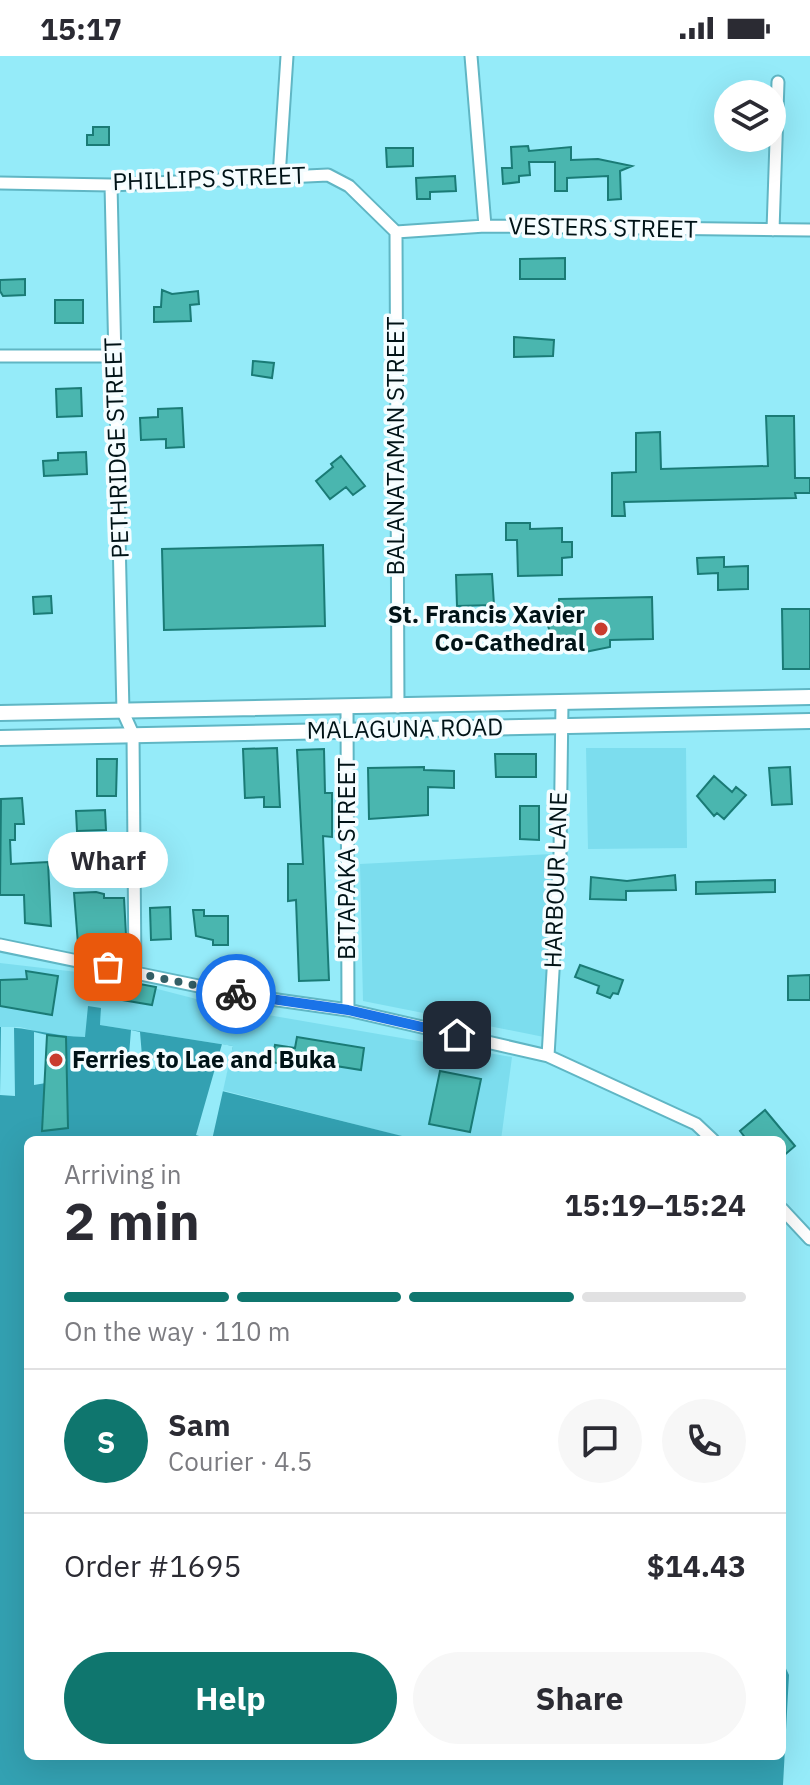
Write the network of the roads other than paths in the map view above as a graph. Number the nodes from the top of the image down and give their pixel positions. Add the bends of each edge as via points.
1 (287, 56) edge
2 (471, 56) edge
3 (776, 152) edge
4 (279, 177) junction
5 (0, 183) edge
6 (111, 185) junction
7 (485, 226) junction
8 (773, 230) junction
9 (810, 230) edge
10 (396, 232) junction
11 (0, 356) edge
12 (114, 356) junction
13 (810, 697) edge
14 (562, 703) junction
15 (398, 707) junction
16 (347, 708) junction
17 (123, 712) junction
18 (0, 713) edge
19 (810, 721) edge
20 (561, 728) junction
21 (347, 730) junction
22 (133, 734) junction
23 (0, 738) edge
24 (0, 945) edge
25 (135, 972) junction
26 (348, 1010) junction
27 (548, 1056) junction
28 (709, 1136) edge
29 (786, 1213) edge
30 (810, 1239) edge

1 - 4 street
2 - 7 street
3 - 8 street
4 - 6 street, PHILLIPS STREET
4 - 10 street, PHILLIPS STREET via 328,175 343,182
5 - 6 street, PHILLIPS STREET
6 - 12 street, PETHRIDGE STREET
7 - 8 street, VESTERS STREET
7 - 10 street, VESTERS STREET
8 - 9 street, VESTERS STREET
10 - 15 street, BALANATAMAN STREET
11 - 12 street
12 - 17 street, PETHRIDGE STREET
13 - 14 street, MALAGUNA ROAD
14 - 15 street, MALAGUNA ROAD
14 - 20 street, HARBOUR LANE
15 - 16 street, MALAGUNA ROAD
16 - 17 street, MALAGUNA ROAD
16 - 21 street, BITAPAKA STREET
17 - 18 street, MALAGUNA ROAD
17 - 22 street
19 - 20 street, MALAGUNA ROAD
20 - 21 street, MALAGUNA ROAD
20 - 27 street, HARBOUR LANE
21 - 22 street, MALAGUNA ROAD
21 - 26 street, BITAPAKA STREET
22 - 23 street, MALAGUNA ROAD
22 - 25 street
24 - 25 street
25 - 26 street
26 - 27 street
27 - 28 street via 696,1124
29 - 30 street

